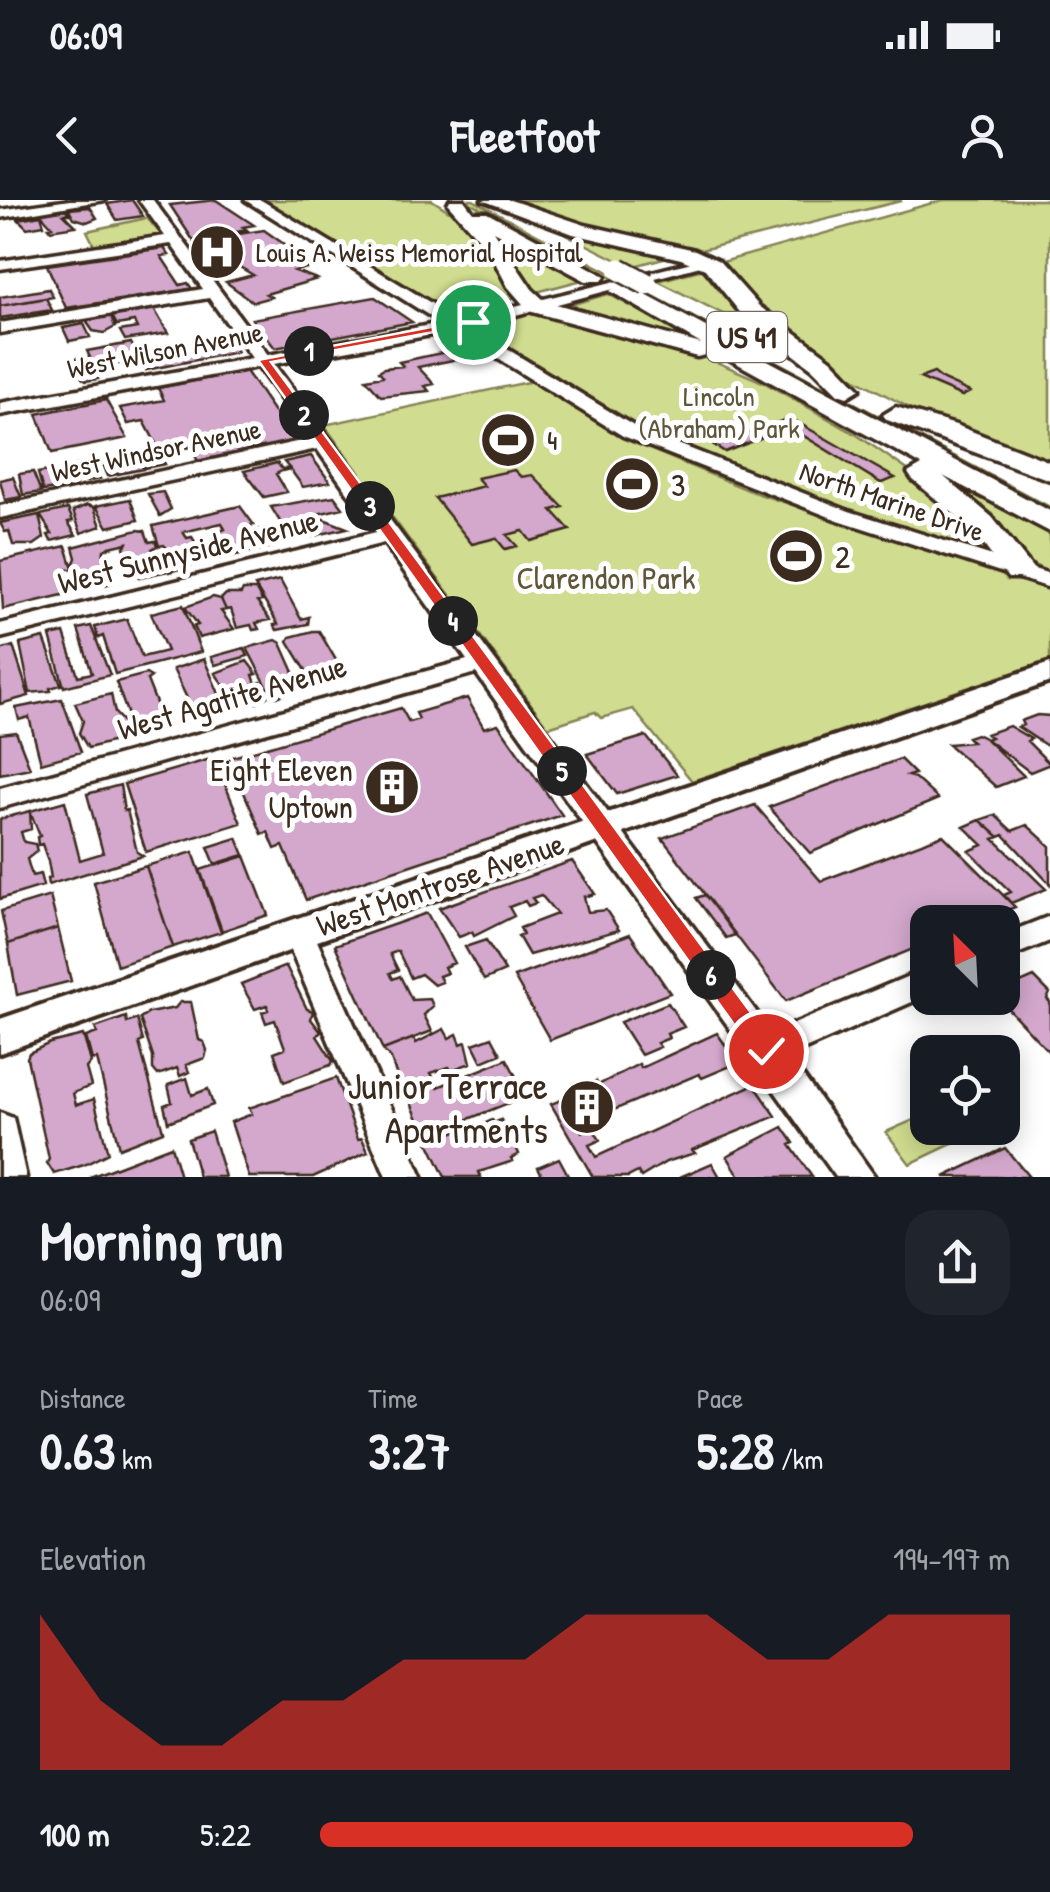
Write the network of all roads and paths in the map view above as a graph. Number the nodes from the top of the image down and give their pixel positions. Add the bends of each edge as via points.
1 (98, 200) edge
2 (146, 200) edge
3 (252, 200) edge
4 (488, 200) edge
5 (454, 202) edge
6 (0, 214) edge
7 (175, 238) junction
8 (699, 259) junction
9 (0, 265) edge
10 (620, 280) junction
11 (214, 292) junction
12 (534, 304) junction
13 (457, 324) junction
14 (0, 328) edge
15 (264, 360) junction
16 (786, 381) junction
17 (847, 389) junction
18 (0, 409) edge
19 (896, 415) junction
20 (861, 421) junction
21 (324, 442) junction
22 (1050, 472) edge
23 (1050, 496) edge
24 (0, 512) edge
25 (1050, 523) edge
26 (390, 534) junction
27 (1018, 570) junction
28 (1050, 580) edge
29 (0, 631) edge
30 (484, 662) junction
31 (1050, 672) edge
32 (0, 798) edge
33 (603, 827) junction
34 (1050, 928) edge
35 (299, 934) junction
36 (1020, 940) edge
37 (910, 989) edge
38 (0, 1036) edge
39 (766, 1051) junction
40 (0, 1129) edge
41 (8, 1177) edge
42 (404, 1177) edge
43 (857, 1177) edge

1 - 6 street
2 - 7 street
3 - 13 street, North Marine Drive
4 - 8 highway
4 - 10 highway, US 41
5 - 10 highway, US 41 via 594,276
5 - 12 highway via 495,244
7 - 9 street
7 - 11 street
8 - 12 street, West Wilson Avenue
8 - 17 highway
10 - 16 highway, US 41
10 - 17 highway, US 41, bridge via 648,284
11 - 14 street
11 - 15 street
12 - 13 street, West Wilson Avenue
12 - 16 highway
13 - 15 street, West Wilson Avenue
13 - 27 street, North Marine Drive via 630,432 778,492
15 - 18 street, West Wilson Avenue
15 - 21 street
16 - 20 highway, US 41
17 - 19 highway, US 41
19 - 22 highway
19 - 23 highway, US 41
20 - 25 highway, US 41
20 - 27 highway via 885,448 964,506
21 - 24 street, West Windsor Avenue
21 - 26 street
26 - 29 street, West Sunnyside Avenue
26 - 30 street
27 - 28 street, North Marine Drive
30 - 32 street, West Agatite Avenue
30 - 33 street
31 - 33 main road, West Montrose Avenue
33 - 35 main road, West Montrose Avenue
33 - 39 street
34 - 36 street
35 - 38 main road, West Montrose Avenue
35 - 42 street
37 - 39 street
39 - 43 street
40 - 41 street

